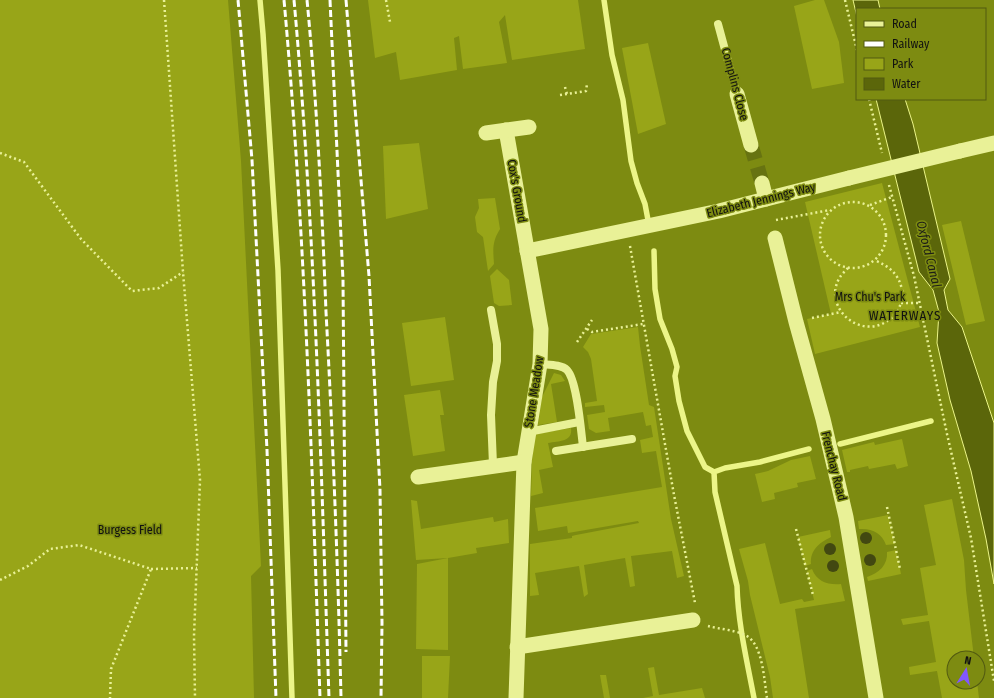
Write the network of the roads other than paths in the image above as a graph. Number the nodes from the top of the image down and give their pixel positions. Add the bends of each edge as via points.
1 (718, 24) dead end
2 (737, 94) joint
3 (529, 127) dead end
4 (506, 130) junction
5 (486, 133) dead end
6 (994, 143) edge
7 (751, 145) tunnel mouth
8 (762, 182) tunnel mouth
9 (766, 199) junction
10 (775, 238) road end
11 (527, 251) junction
12 (491, 310) dead end
13 (540, 364) junction
14 (580, 422) junction
15 (528, 432) junction
16 (632, 439) dead end
17 (583, 447) junction
18 (556, 452) dead end
19 (524, 462) junction
20 (493, 465) junction
21 (418, 477) dead end
22 (698, 617) road end
23 (518, 647) junction
24 (516, 698) edge
25 (876, 698) edge

1 - 2 lane, Complins Close
2 - 7 street, Complins Close
3 - 4 street
4 - 5 street
4 - 11 street, Cox's Ground
6 - 9 street, Elizabeth Jennings Way, bridge
8 - 9 street
9 - 11 street, Elizabeth Jennings Way
10 - 25 street, Frenchay Road via 846,517
11 - 13 street, Stone Meadow via 541,328
12 - 20 lane via 497,344 491,415
13 - 14 lane via 567,370 573,380
13 - 15 street, Stone Meadow
14 - 15 lane
14 - 17 lane
15 - 19 street, Stone Meadow
16 - 17 lane
17 - 18 lane
19 - 20 street
19 - 23 street, Stone Meadow
20 - 21 street
22 - 23 street
23 - 24 street, Stone Meadow

